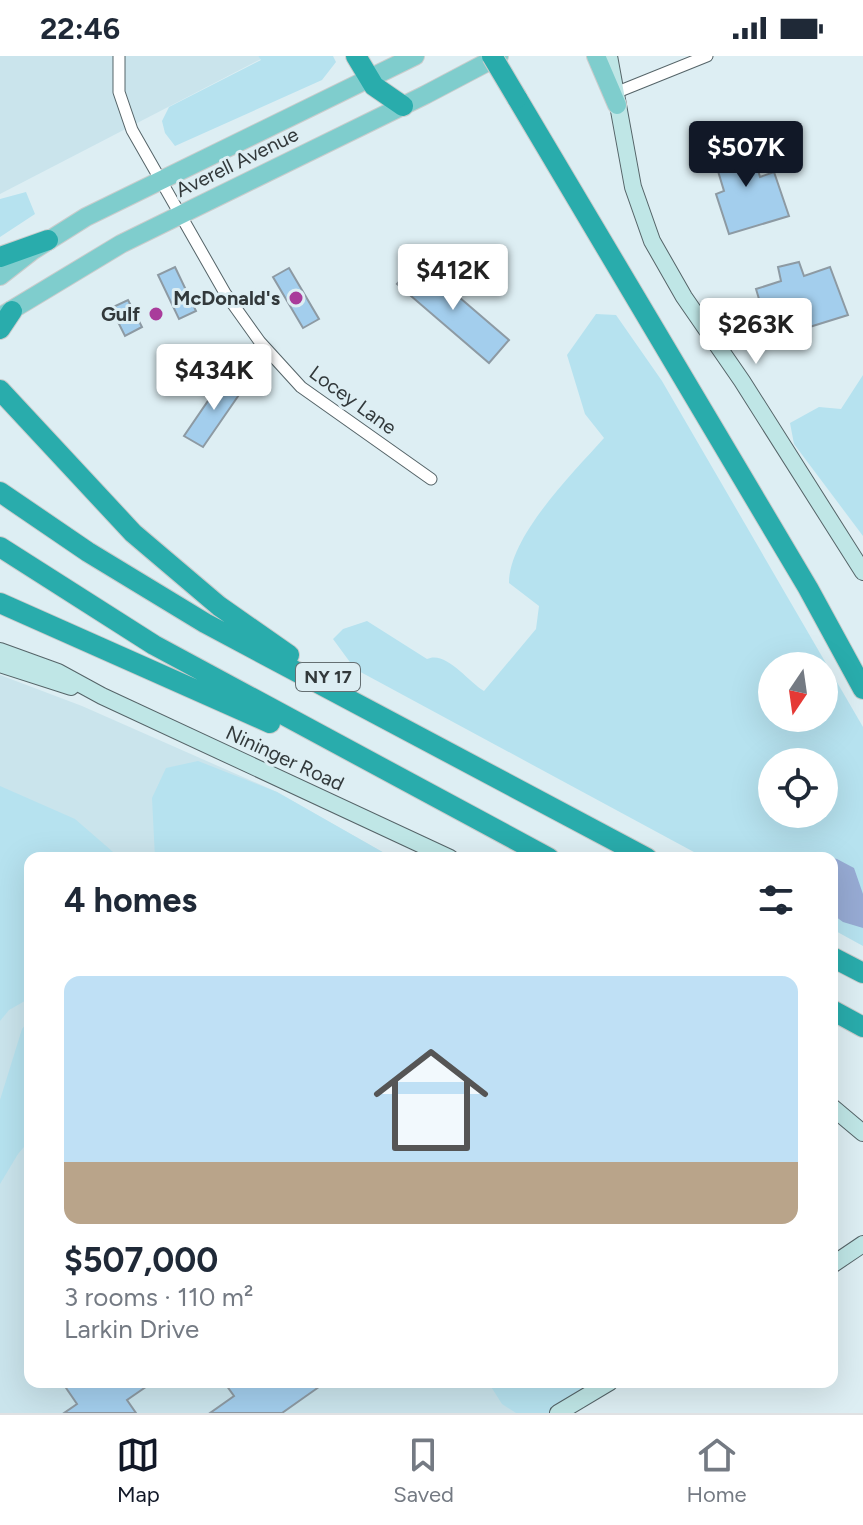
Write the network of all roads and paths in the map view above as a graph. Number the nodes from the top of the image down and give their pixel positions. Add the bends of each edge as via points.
1 (119, 56) edge
2 (356, 56) edge
3 (415, 56) edge
4 (492, 56) edge
5 (499, 56) edge
6 (596, 56) edge
7 (609, 56) edge
8 (707, 56) edge
9 (368, 79) junction
10 (616, 99) junction
11 (403, 106) junction
12 (160, 180) junction
13 (179, 215) junction
14 (48, 240) junction
15 (0, 257) edge
16 (0, 276) edge
17 (6, 314) edge
18 (0, 329) edge
19 (0, 390) edge
20 (0, 396) edge
21 (17, 411) junction
22 (431, 479) dead end
23 (0, 492) edge
24 (0, 547) edge
25 (863, 572) edge
26 (808, 588) junction
27 (0, 603) edge
28 (0, 651) edge
29 (0, 664) edge
30 (863, 669) edge
31 (863, 689) edge
32 (102, 696) junction
33 (463, 761) junction
34 (395, 775) junction
35 (437, 852) edge
36 (538, 852) edge
37 (636, 852) edge
38 (838, 960) edge
39 (863, 973) edge
40 (838, 1013) edge
41 (863, 1027) edge
42 (838, 1112) edge
43 (863, 1133) edge
44 (863, 1244) edge
45 (838, 1261) edge
46 (600, 1388) edge
47 (558, 1413) edge

1 - 12 street, Locey Lane via 124,111
2 - 9 highway
3 - 9 main road, Averell Avenue
4 - 26 highway, bridge
5 - 11 main road, Averell Avenue
6 - 10 main road
7 - 10 street
8 - 10 street
9 - 11 highway
9 - 12 main road, Averell Avenue
10 - 25 street via 635,196 659,255
11 - 13 main road, Averell Avenue
12 - 13 street, Locey Lane
12 - 14 main road, Averell Avenue
13 - 17 main road, Averell Avenue
13 - 22 street, Locey Lane via 225,293 297,382
14 - 15 highway
14 - 16 main road, Averell Avenue
17 - 18 highway
19 - 21 highway, NY 17
20 - 21 highway
21 - 33 highway, NY 17 via 119,519 219,606
23 - 33 highway via 192,616
24 - 34 highway via 154,645
26 - 30 highway
26 - 31 highway
27 - 34 highway via 317,746
28 - 32 street, Nininger Road via 58,672
29 - 32 street, Nininger Road
32 - 35 street, Nininger Road
33 - 37 highway, NY 17
34 - 36 highway
38 - 39 highway
40 - 41 highway
42 - 43 street
44 - 45 street
46 - 47 street

